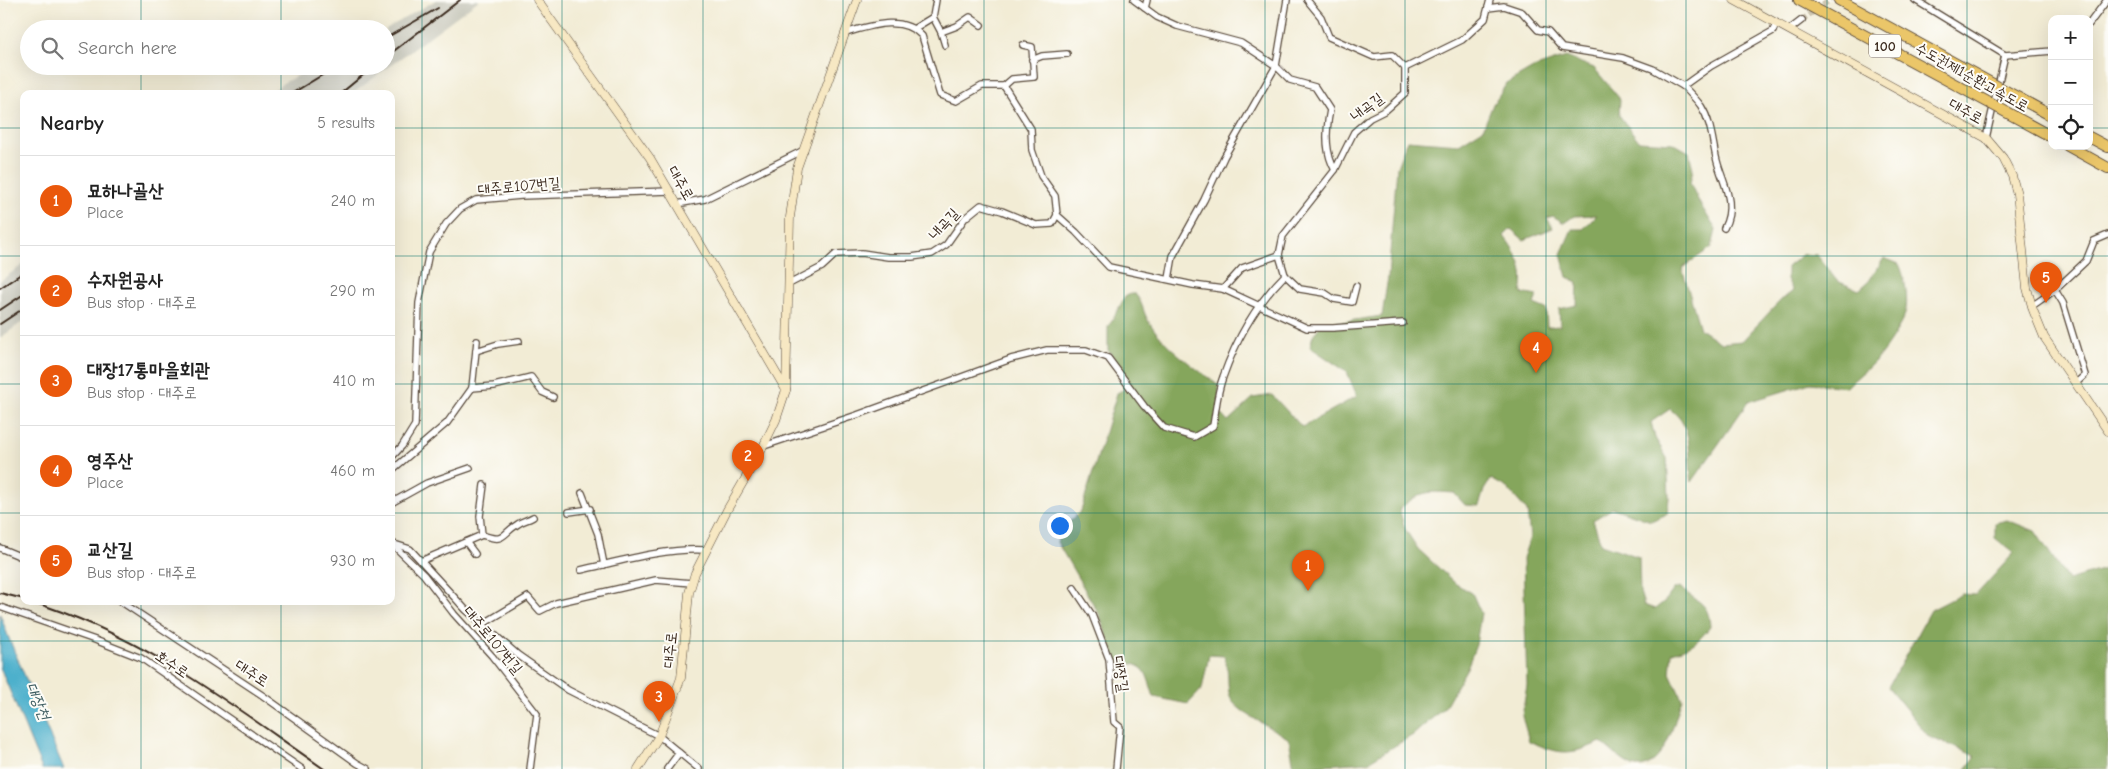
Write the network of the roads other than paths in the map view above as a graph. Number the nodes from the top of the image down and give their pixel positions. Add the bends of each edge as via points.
1 (537, 0) edge
2 (857, 0) edge
3 (936, 0) edge
4 (1134, 0) edge
5 (1147, 0) edge
6 (1287, 0) edge
7 (1307, 0) edge
8 (1490, 0) edge
9 (1734, 0) edge
10 (1799, 0) edge
11 (1839, 0) edge
12 (1915, 0) edge
13 (2107, 0) edge
14 (1145, 8) junction
15 (1488, 8) junction
16 (933, 17) junction
17 (2093, 19) edge
18 (1802, 20) tunnel mouth
19 (1776, 23) junction
20 (981, 25) dead end
21 (915, 28) junction
22 (1789, 30) junction
23 (941, 32) junction
24 (845, 33) junction
25 (945, 46) dead end
26 (1023, 46) dead end
27 (2048, 51) edge
28 (1067, 54) dead end
29 (2005, 54) junction
30 (1032, 60) junction
31 (1276, 66) junction
32 (1404, 68) junction
33 (1004, 86) junction
34 (1683, 86) junction
35 (2048, 114) edge
36 (2048, 135) edge
37 (1986, 138) junction
38 (2093, 139) edge
39 (2108, 147) edge
40 (804, 150) junction
41 (2075, 150) edge
42 (2108, 168) edge
43 (1335, 170) junction
44 (670, 191) junction
45 (677, 204) junction
46 (1056, 215) junction
47 (1724, 228) dead end
48 (2108, 235) edge
49 (1279, 255) junction
50 (1284, 275) junction
51 (1169, 279) junction
52 (789, 284) junction
53 (1356, 286) dead end
54 (1223, 289) junction
55 (2055, 290) junction
56 (1258, 306) junction
57 (2032, 306) junction
58 (1403, 323) dead end
59 (478, 341) dead end
60 (519, 341) dead end
61 (476, 351) junction
62 (2076, 384) junction
63 (472, 388) junction
64 (786, 390) junction
65 (553, 397) dead end
66 (2108, 431) edge
67 (764, 446) junction
68 (395, 454) edge
69 (395, 467) edge
70 (470, 468) dead end
71 (484, 485) dead end
72 (582, 493) dead end
73 (395, 501) edge
74 (590, 509) junction
75 (569, 512) dead end
76 (533, 518) dead end
77 (482, 535) junction
78 (466, 542) junction
79 (395, 545) edge
80 (0, 548) edge
81 (395, 548) edge
82 (705, 550) junction
83 (475, 554) dead end
84 (20, 556) edge
85 (421, 561) junction
86 (604, 565) junction
87 (581, 570) dead end
88 (692, 583) junction
89 (1074, 588) dead end
90 (126, 605) edge
91 (0, 607) edge
92 (483, 624) junction
93 (659, 736) junction
94 (679, 753) junction
95 (302, 769) edge
96 (368, 769) edge
97 (530, 769) edge
98 (638, 769) edge
99 (667, 769) edge
100 (698, 769) edge
101 (1116, 769) edge

1 - 44 street, 대주로
2 - 24 street, 대주로
3 - 16 street
4 - 14 street
5 - 14 street
6 - 31 street
7 - 32 street via 1321,17 1329,37 1374,57 1392,55
8 - 15 street
9 - 19 street, 대주로
10 - 36 highway, 수도권제1순환고속도로 / 100, bridge
11 - 35 highway, 수도권제1순환고속도로 / 100, bridge
12 - 29 street
13 - 17 street
14 - 31 street via 1177,26 1241,43
15 - 32 street via 1485,19 1462,40
15 - 34 street via 1504,6 1522,12 1538,30 1548,32 1562,48 1623,58 1653,69
16 - 21 street
16 - 23 street
18 - 22 street
19 - 22 street, 대주로
19 - 34 street via 1773,31
20 - 23 street via 970,17
21 - 24 street via 880,23
21 - 33 street via 922,36 940,96 956,101 982,86
22 - 37 street, 대주로
23 - 25 street
24 - 40 street, 대주로
26 - 30 street via 1032,48
27 - 29 street
28 - 30 street
29 - 37 street
30 - 33 street via 1034,77 1012,79
31 - 43 street via 1290,80 1315,87 1330,110 1327,124 1330,160
31 - 51 street via 1177,249
32 - 43 street, 내곡길 via 1405,93 1354,132
33 - 46 street via 1031,130 1032,150 1041,176 1055,196
34 - 47 street via 1701,106 1710,125 1730,205
37 - 57 street, 대주로 via 2012,176 2017,194 2027,288
38 - 39 highway
40 - 45 street via 705,199
40 - 52 street, 대주로 via 790,218
41 - 42 highway
43 - 49 street, 내곡길 via 1283,236
44 - 45 street, 대주로
44 - 68 street, 대주로107번길 via 520,196 476,200 460,209 446,224 429,252 419,304 415,425
45 - 64 street, 대주로
46 - 51 street via 1109,266
46 - 52 street, 내곡길 via 1052,224 1036,225 981,205 965,218 946,244 932,254 896,257 836,254 822,267
48 - 55 street via 2094,241 2086,261
49 - 50 street
49 - 54 street via 1242,268
50 - 53 street via 1300,289 1352,302
50 - 56 street
51 - 54 street
52 - 64 street, 대주로
54 - 56 street
55 - 57 street
55 - 62 street via 2063,303 2085,375
56 - 58 street via 1307,328
56 - 67 street via 1223,377 1213,426 1194,436 1164,428 1108,358 1086,350 1047,350 1011,359
57 - 62 street, 대주로 via 2044,337
59 - 61 street
60 - 61 street
61 - 63 street
62 - 66 street, 대주로
63 - 65 street via 531,377 542,392
63 - 69 street via 447,423
64 - 67 street, 대주로
67 - 82 street, 대주로
70 - 73 street via 427,483
71 - 77 street via 480,516
72 - 74 street
74 - 75 street
74 - 86 street
76 - 77 street via 517,524 503,538 495,540
77 - 78 street
78 - 83 street
78 - 85 street
79 - 85 street, 대주로107번길 via 410,549
80 - 84 street
81 - 97 street, 대주로107번길 via 424,575 537,714
82 - 86 street via 689,549
82 - 88 street, 대주로
85 - 92 street, 대주로107번길
86 - 87 street
88 - 92 street, 대주로107번길 via 656,580 556,603 540,612 528,597
88 - 93 street, 대주로 via 681,678
89 - 101 street, 대장길 via 1092,616 1109,659 1114,722 1120,727
90 - 96 street, 대주로
91 - 95 street, 호수로 via 141,658
92 - 93 street, 대주로107번길 via 518,655 568,690
93 - 94 street
93 - 98 street, 대주로
94 - 99 street
94 - 100 street

